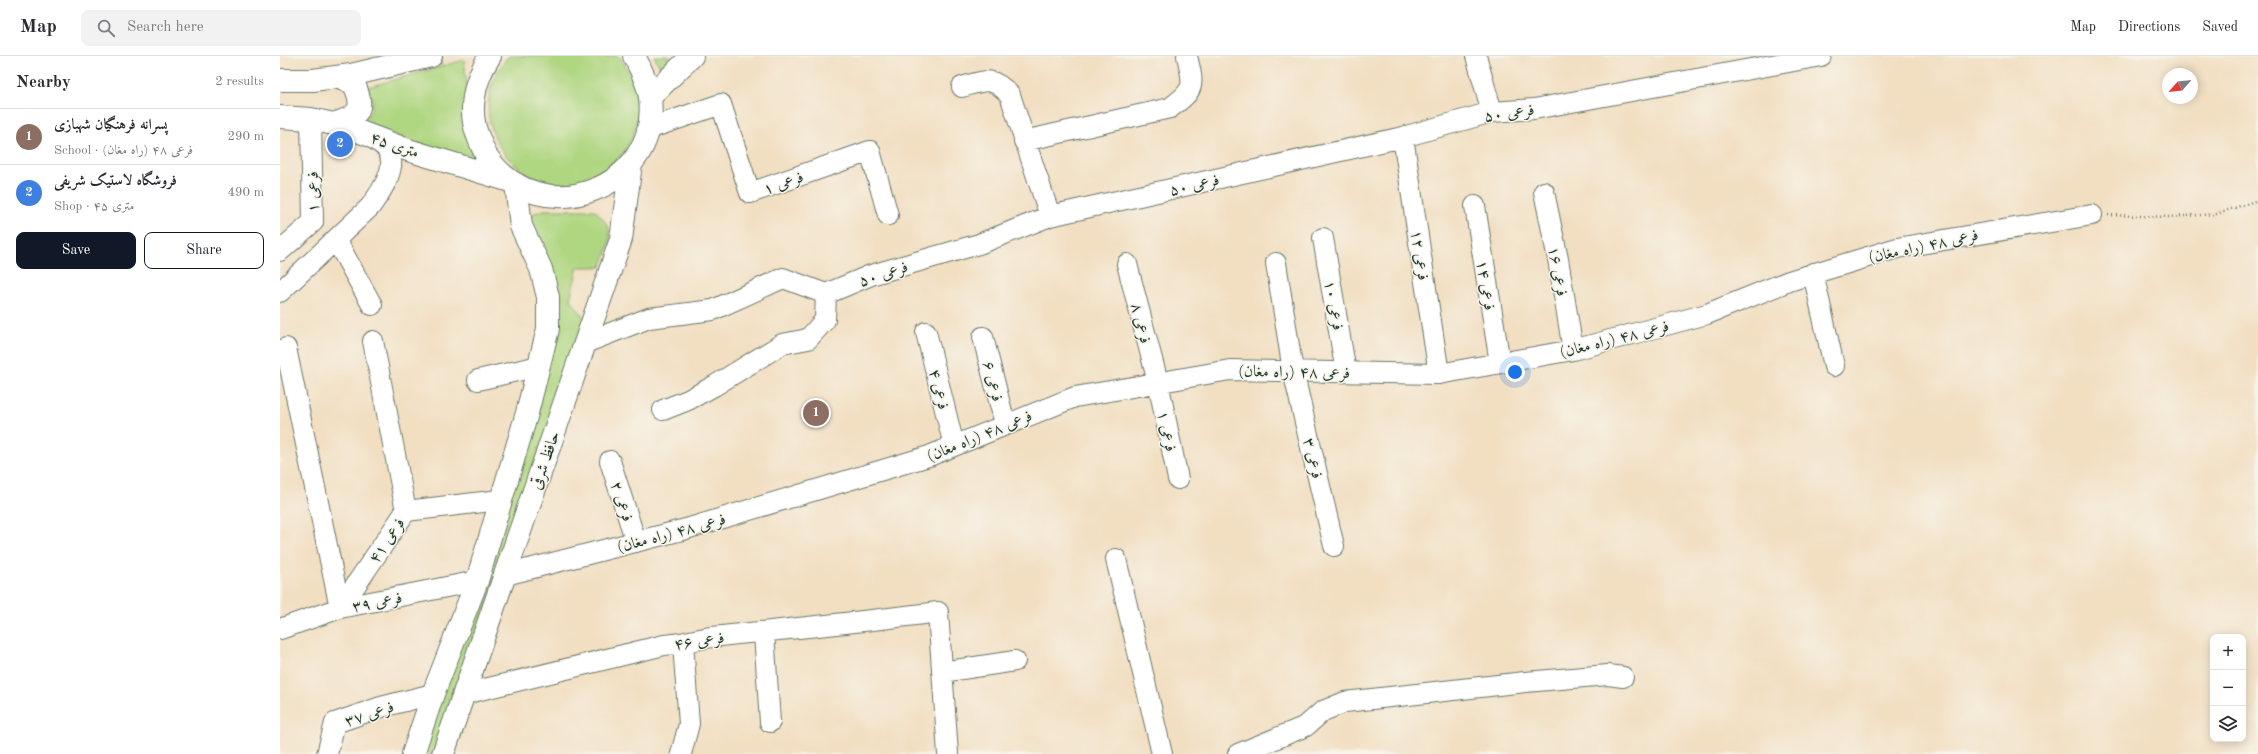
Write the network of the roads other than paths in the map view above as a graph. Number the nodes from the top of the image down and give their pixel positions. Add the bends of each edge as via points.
1 (431, 56) edge
2 (490, 56) edge
3 (634, 56) edge
4 (692, 56) edge
5 (1187, 56) edge
6 (1476, 56) edge
7 (1821, 56) edge
8 (340, 77) junction
9 (280, 80) edge
10 (962, 86) dead end
11 (650, 97) junction
12 (1492, 112) junction
13 (280, 117) edge
14 (312, 119) junction
15 (333, 124) junction
16 (648, 129) junction
17 (367, 135) junction
18 (1403, 137) junction
19 (1024, 141) junction
20 (632, 164) junction
21 (512, 182) junction
22 (1544, 192) dead end
23 (1475, 206) dead end
24 (888, 215) dead end
25 (2092, 215) road end
26 (1050, 216) junction
27 (1323, 238) dead end
28 (336, 240) junction
29 (280, 251) edge
30 (1276, 263) dead end
31 (1127, 264) dead end
32 (304, 269) junction
33 (280, 270) edge
34 (1813, 273) junction
35 (280, 292) edge
36 (826, 294) junction
37 (372, 305) dead end
38 (926, 332) dead end
39 (983, 337) dead end
40 (373, 341) dead end
41 (585, 343) junction
42 (286, 348) dead end
43 (1573, 350) junction
44 (1500, 363) junction
45 (539, 366) junction
46 (1834, 366) dead end
47 (1294, 371) junction
48 (1346, 372) junction
49 (1439, 374) junction
50 (478, 380) dead end
51 (1158, 382) junction
52 (663, 410) dead end
53 (1005, 424) junction
54 (954, 446) junction
55 (610, 461) dead end
56 (1178, 479) dead end
57 (500, 500) junction
58 (406, 511) junction
59 (636, 542) junction
60 (1334, 546) dead end
61 (1116, 559) dead end
62 (505, 575) junction
63 (477, 581) junction
64 (340, 608) junction
65 (280, 629) edge
66 (764, 633) junction
67 (682, 644) junction
68 (1015, 661) dead end
69 (942, 672) junction
70 (1623, 677) dead end
71 (433, 694) junction
72 (464, 694) junction
73 (770, 722) dead end
74 (327, 754) edge
75 (414, 754) edge
76 (443, 754) edge
77 (681, 754) edge
78 (948, 754) edge
79 (1162, 754) edge
80 (1238, 754) edge

1 - 8 main road
2 - 21 main road via 481,70 473,99 475,130 488,158
3 - 11 main road via 644,74
4 - 11 main road
5 - 19 street via 1193,81 1187,96 1170,108
6 - 12 street
7 - 12 street, فرعی ۵۰ via 1534,109
8 - 9 main road
8 - 15 main road via 354,84 360,105 356,114 349,120
10 - 19 street via 987,80 999,84 1010,95
11 - 16 main road
12 - 18 street, فرعی ۵۰
13 - 14 main road, ۴۵ متری
14 - 15 main road, ۴۵ متری
14 - 29 street, فرعی ۱ via 313,222
15 - 17 main road, ۴۵ متری
16 - 20 main road via 642,147
16 - 24 street, فرعی ۱ via 721,104 750,193 870,151
17 - 21 main road, ۴۵ متری
17 - 28 street via 386,148 392,159 388,177 370,207
18 - 26 street, فرعی ۵۰
18 - 49 street, فرعی ۱۲
19 - 26 street
20 - 21 main road via 612,182 587,194 560,197 533,193
20 - 41 main road, حافظ شرقی via 621,239
21 - 45 main road, حافظ شرقی via 521,226 541,269 548,297 548,329
22 - 43 street, فرعی ۱۶
23 - 44 street, فرعی ۱۴
25 - 34 street, فرعی ۴۸ (راه مغان) via 1897,248
26 - 36 street, فرعی ۵۰ via 979,244 871,275
27 - 48 street, فرعی ۱۰
28 - 32 street
28 - 37 street
30 - 47 street, فرعی ۳
31 - 51 street, فرعی ۸
32 - 33 street
32 - 35 street
34 - 43 street, فرعی ۴۸ (راه مغان) via 1707,314
34 - 46 street
36 - 41 street via 783,278 713,310 648,318
36 - 52 street via 825,320 808,339 782,344 714,386
38 - 54 street, فرعی ۴
39 - 53 street, فرعی ۶
40 - 58 street
41 - 62 main road, حافظ شرقی
42 - 64 street
43 - 44 street, فرعی ۴۸ (راه مغان)
44 - 49 street, فرعی ۴۸ (راه مغان)
45 - 50 street
45 - 57 main road, حافظ شرقی
47 - 48 street, فرعی ۴۸ (راه مغان)
47 - 51 street, فرعی ۴۸ (راه مغان) via 1230,370
47 - 60 street, فرعی ۳
48 - 49 street, فرعی ۴۸ (راه مغان)
51 - 53 street, فرعی ۴۸ (راه مغان) via 1075,397
51 - 56 street, فرعی ۱
53 - 54 street, فرعی ۴۸ (راه مغان)
54 - 59 street, فرعی ۴۸ (راه مغان) via 837,484
55 - 59 street, فرعی ۲
57 - 58 street, فرعی ۴۱
57 - 63 main road, حافظ شرقی
58 - 64 street, فرعی ۴۱
59 - 62 street, فرعی ۴۸ (راه مغان)
61 - 79 street
62 - 72 main road, حافظ شرقی
63 - 64 street, فرعی ۳۹
63 - 71 main road, حافظ شرقی
64 - 65 street, فرعی ۳۹
66 - 67 street, فرعی ۴۶ via 710,638
66 - 69 street, فرعی ۴۶ via 938,612
66 - 73 street
67 - 72 street, فرعی ۴۶ via 664,645
67 - 77 street via 689,724
68 - 69 street
69 - 78 street
70 - 80 street via 1608,675 1525,682 1345,702 1323,711 1306,726
71 - 74 street, فرعی ۳۷ via 381,707 335,723
71 - 75 main road, حافظ شرقی
72 - 76 main road, حافظ شرقی

